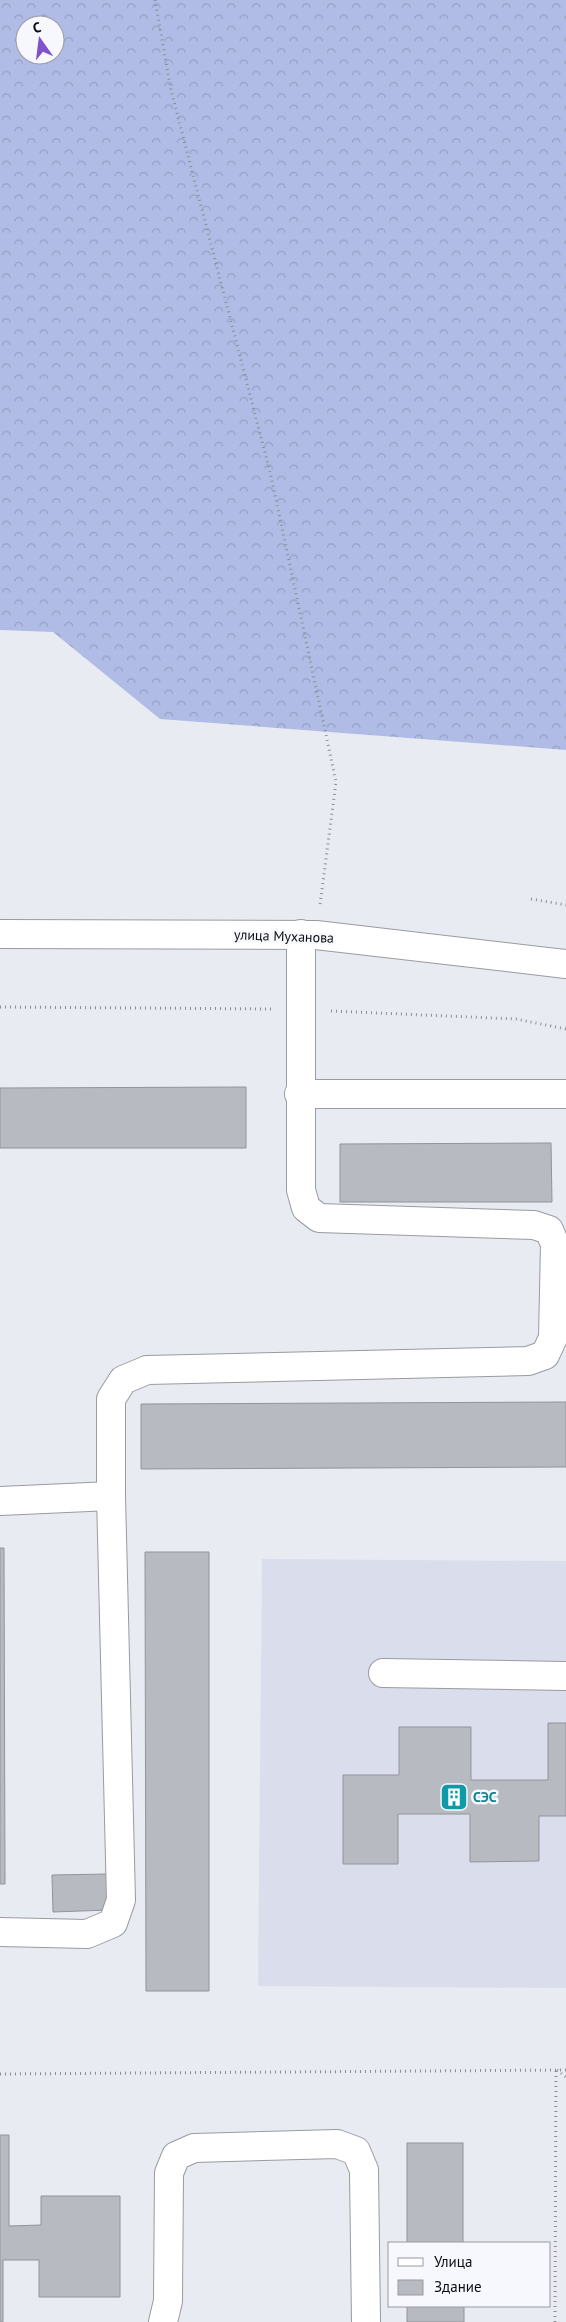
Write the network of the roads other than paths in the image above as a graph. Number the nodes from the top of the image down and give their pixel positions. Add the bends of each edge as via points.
1 (0, 934) edge
2 (308, 935) junction
3 (566, 964) edge
4 (299, 1094) junction
5 (566, 1094) edge
6 (111, 1496) junction
7 (0, 1501) edge
8 (383, 1674) dead end
9 (566, 1676) edge
10 (0, 1932) edge
11 (163, 2322) edge
12 (366, 2322) edge

1 - 2 street, улица Муханова
2 - 3 street, улица Муханова
2 - 4 street
4 - 5 street
4 - 6 street via 301,1190 306,1208 319,1218 534,1226 549,1230 555,1244 553,1338 545,1355 528,1361 147,1370 123,1380 111,1399
6 - 7 street
6 - 10 street via 120,1900 113,1923 87,1934
8 - 9 street
11 - 12 street via 168,2301 169,2173 176,2156 194,2148 337,2144 356,2151 364,2170

